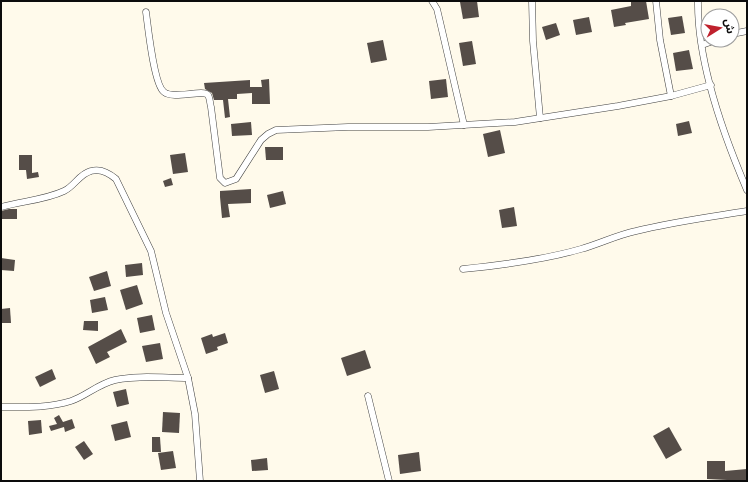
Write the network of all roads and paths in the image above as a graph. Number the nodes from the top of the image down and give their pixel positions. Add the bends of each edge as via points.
1 (432, 1) edge
2 (532, 1) edge
3 (656, 1) edge
4 (698, 1) edge
5 (146, 12) dead end
6 (700, 37) edge
7 (703, 48) edge
8 (711, 85) junction
9 (671, 96) junction
10 (540, 118) junction
11 (464, 124) junction
12 (747, 190) edge
13 (1, 207) edge
14 (747, 211) edge
15 (463, 269) dead end
16 (188, 378) junction
17 (368, 396) dead end
18 (1, 407) edge
19 (200, 481) edge
20 (389, 481) edge

1 - 11 street via 437,9
2 - 10 street
3 - 9 street via 660,40
4 - 6 street
5 - 11 street via 160,89 165,94 202,93 208,96 220,178 225,183 236,179 261,140 276,130
7 - 8 street
8 - 9 street
8 - 12 street via 722,126
9 - 10 street
10 - 11 street via 515,122
13 - 16 street via 67,190 82,174 92,170 106,171 116,179 150,251 166,313
14 - 15 street via 638,230 558,255
16 - 18 street via 125,378 100,384 71,401 49,406
16 - 19 street via 195,414
17 - 20 street

